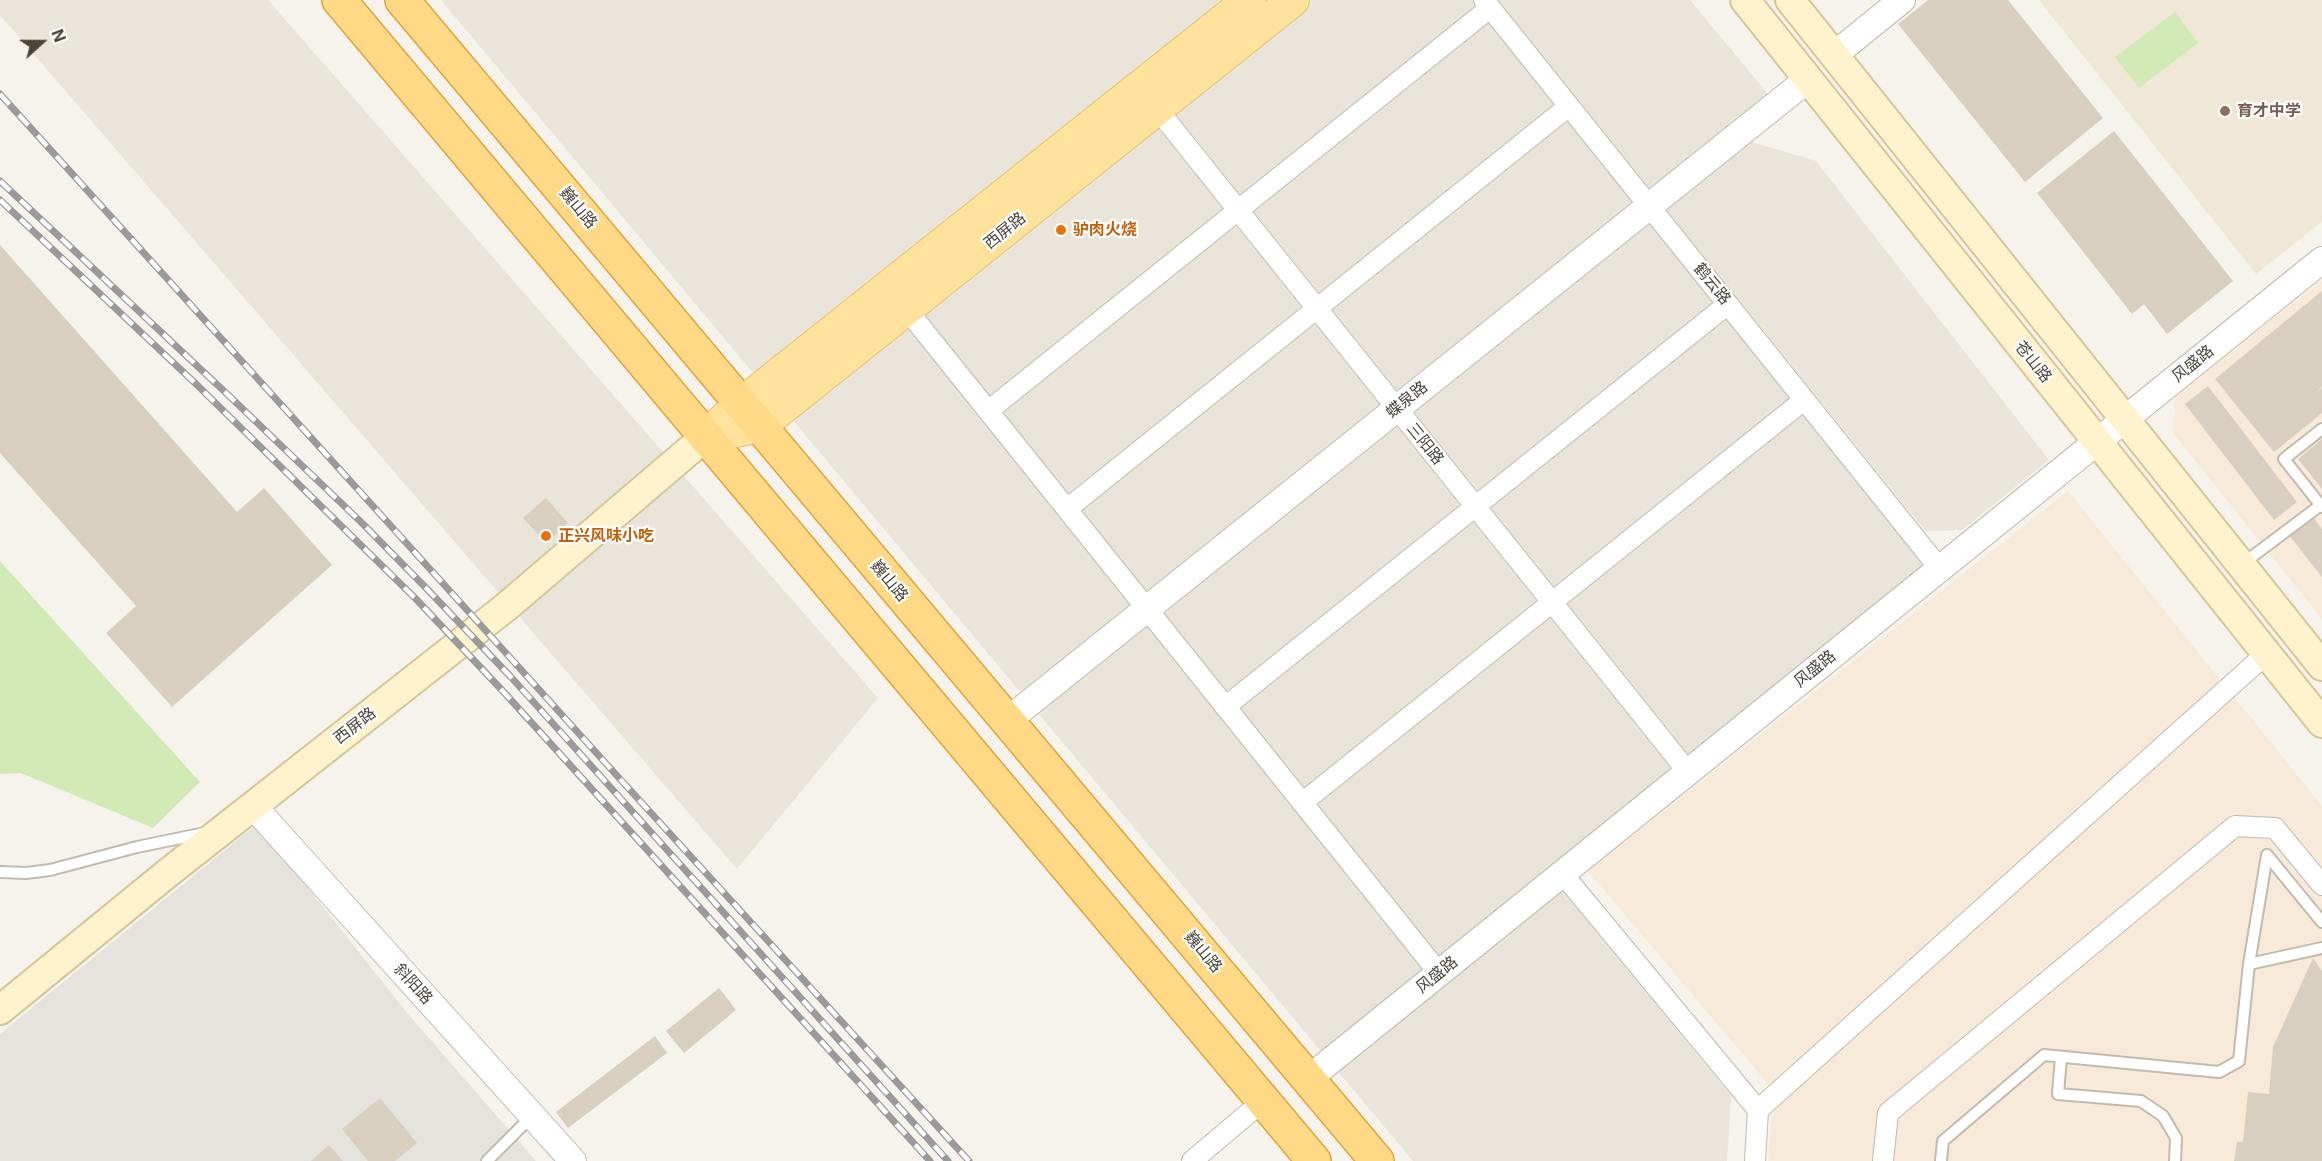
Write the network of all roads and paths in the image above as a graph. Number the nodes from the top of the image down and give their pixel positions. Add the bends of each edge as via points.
1 (339, 0) edge
2 (402, 0) edge
3 (1249, 0) edge
4 (1293, 0) edge
5 (1745, 0) edge
6 (1790, 0) edge
7 (1902, 0) edge
8 (1487, 4) edge
9 (1834, 55) junction
10 (1808, 79) junction
11 (1148, 98) junction
12 (1569, 106) junction
13 (1649, 206) junction
14 (1238, 210) junction
15 (2322, 260) edge
16 (897, 298) junction
17 (1728, 304) junction
18 (1317, 309) junction
19 (1804, 400) junction
20 (1397, 408) junction
21 (988, 411) junction
22 (751, 415) junction
23 (2125, 419) junction
24 (2322, 429) edge
25 (705, 437) junction
26 (2097, 442) junction
27 (2322, 505) edge
28 (1475, 507) junction
29 (1067, 509) junction
30 (2241, 565) junction
31 (1940, 569) junction
32 (1552, 602) junction
33 (1147, 609) junction
34 (2266, 654) junction
35 (2322, 666) edge
36 (1225, 707) junction
37 (1007, 721) junction
38 (2322, 723) edge
39 (1688, 772) junction
40 (1302, 803) junction
41 (254, 807) junction
42 (225, 829) junction
43 (0, 872) edge
44 (1562, 873) junction
45 (2322, 885) edge
46 (2322, 922) edge
47 (2322, 948) edge
48 (2248, 964) junction
49 (1439, 973) junction
50 (0, 1010) edge
51 (2061, 1057) junction
52 (1308, 1078) junction
53 (1263, 1101) junction
54 (1758, 1110) junction
55 (532, 1116) junction
56 (487, 1161) edge
57 (573, 1161) edge
58 (1192, 1161) edge
59 (1314, 1161) edge
60 (1377, 1161) edge
61 (1755, 1161) edge
62 (1882, 1161) edge
63 (1941, 1161) edge
64 (2175, 1161) edge

1 - 25 highway
2 - 22 highway, 巍山路
3 - 11 main road, 西屏路
4 - 11 main road, 西屏路
5 - 10 main road, 苍山路
6 - 9 main road
7 - 9 street
8 - 12 street, 鹤云路
8 - 14 street
9 - 23 main road
10 - 13 street, 蝶泉路
10 - 26 main road, 苍山路
11 - 14 street, 三阳路
11 - 16 main road, 西屏路
12 - 13 street, 鹤云路
12 - 18 street
13 - 17 street, 鹤云路
13 - 20 street, 蝶泉路
14 - 18 street, 三阳路
14 - 21 street
15 - 23 street, 风盛路
16 - 21 street
16 - 22 main road, 西屏路
17 - 19 street, 鹤云路
17 - 28 street
18 - 20 street, 三阳路
18 - 29 street
19 - 31 street, 鹤云路
19 - 32 street
20 - 28 street, 三阳路
20 - 33 street, 蝶泉路
21 - 29 street
22 - 25 main road, 西屏路
22 - 37 highway, 巍山路
23 - 26 street, 风盛路
23 - 30 main road
24 - 27 lane via 2284,459
25 - 41 main road, 西屏路 via 506,607
25 - 53 highway
26 - 31 street, 风盛路
26 - 34 main road, 苍山路
27 - 30 lane
28 - 32 street, 三阳路
28 - 36 street
29 - 33 street
30 - 35 main road
31 - 39 street, 风盛路
32 - 39 street, 三阳路
32 - 40 street
33 - 36 street
33 - 37 street, 蝶泉路
34 - 38 main road, 苍山路
34 - 54 street
36 - 40 street
37 - 52 highway, 巍山路
39 - 44 street, 风盛路
40 - 49 street
41 - 42 main road, 西屏路
41 - 55 street, 斜阳路
42 - 43 lane via 50,870
42 - 50 main road, 西屏路
44 - 49 street, 风盛路
44 - 54 street
45 - 62 street via 2275,828 2235,826 1888,1113
46 - 48 lane via 2267,855
47 - 48 lane
48 - 51 lane via 2239,1061 2219,1072
49 - 52 street, 风盛路
51 - 63 lane via 2044,1055 1944,1141
51 - 64 lane via 2058,1094 2141,1101 2163,1116 2176,1138
52 - 53 highway
52 - 60 highway, 巍山路
53 - 58 street
53 - 59 highway
54 - 61 street
55 - 56 lane
55 - 57 street, 斜阳路

